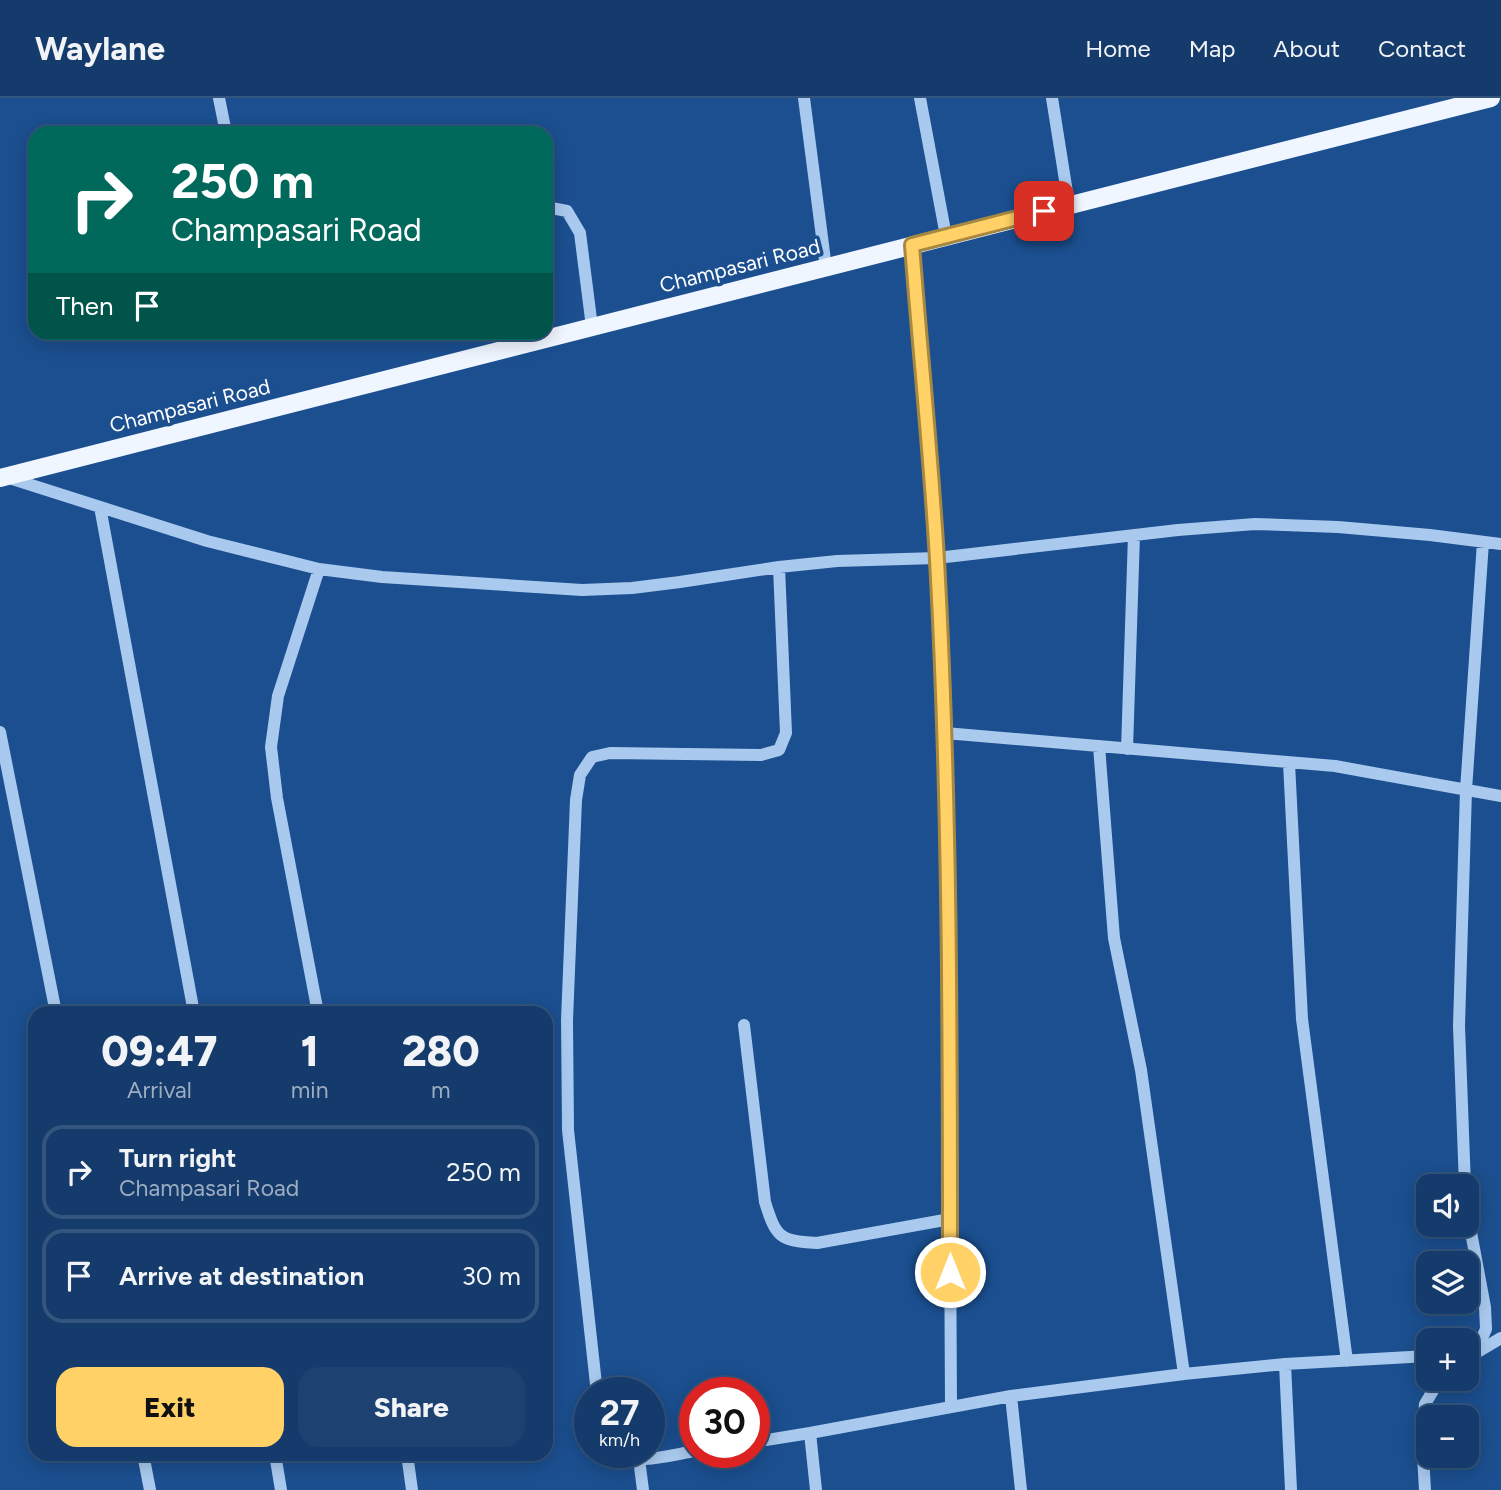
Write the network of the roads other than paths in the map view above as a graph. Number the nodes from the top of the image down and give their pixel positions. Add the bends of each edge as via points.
1 (219, 98) edge
2 (804, 98) edge
3 (920, 98) edge
4 (1052, 98) edge
5 (1480, 99) edge
6 (225, 126) edge
7 (1069, 205) junction
8 (553, 208) edge
9 (946, 236) junction
10 (912, 245) junction
11 (826, 268) junction
12 (592, 327) junction
13 (553, 337) edge
14 (541, 340) edge
15 (3, 478) edge
16 (100, 507) junction
17 (1134, 535) junction
18 (1483, 542) junction
19 (1501, 544) edge
20 (937, 558) junction
21 (779, 567) junction
22 (318, 569) junction
23 (0, 733) edge
24 (945, 733) junction
25 (1099, 746) junction
26 (1127, 749) junction
27 (1289, 763) junction
28 (1465, 790) junction
29 (1501, 796) edge
30 (55, 1006) edge
31 (193, 1006) edge
32 (317, 1006) edge
33 (744, 1025) dead end
34 (1465, 1174) edge
35 (950, 1219) junction
36 (1472, 1237) edge
37 (1501, 1338) edge
38 (1479, 1340) edge
39 (1479, 1350) edge
40 (1416, 1357) edge
41 (1347, 1361) junction
42 (1285, 1364) junction
43 (1184, 1374) junction
44 (595, 1377) edge
45 (1433, 1391) edge
46 (1010, 1396) junction
47 (951, 1406) junction
48 (810, 1433) junction
49 (770, 1439) edge
50 (144, 1461) edge
51 (276, 1461) edge
52 (408, 1461) edge
53 (640, 1468) edge
54 (150, 1490) edge
55 (281, 1490) edge
56 (412, 1490) edge
57 (643, 1490) edge
58 (816, 1490) edge
59 (1021, 1490) edge
60 (1291, 1490) edge
61 (1425, 1490) edge

1 - 6 street
2 - 11 street
3 - 9 street
4 - 7 street
5 - 7 main road, Champasari Road
7 - 9 main road, Champasari Road
8 - 12 street via 567,211 580,233
9 - 10 main road, Champasari Road
10 - 11 main road, Champasari Road
10 - 20 street
11 - 12 main road, Champasari Road
12 - 13 main road, Champasari Road
14 - 15 main road, Champasari Road
15 - 16 street
16 - 22 street
16 - 31 street
17 - 18 street via 1255,524 1338,527
17 - 20 street
17 - 26 street
18 - 19 street
18 - 28 street
20 - 21 street
20 - 24 street
21 - 22 street via 582,590
21 - 44 street via 786,733 779,750 761,755 610,753 592,757 580,775 567,1020 568,1130
22 - 32 street via 278,696 271,747
23 - 30 street
24 - 25 street
24 - 35 street
25 - 26 street
25 - 43 street via 1114,938 1141,1070
26 - 27 street
27 - 28 street via 1335,766
27 - 41 street via 1302,1019
28 - 29 street
28 - 34 street via 1460,1026
33 - 35 street via 765,1202 772,1225 782,1237 817,1243
35 - 47 street
36 - 38 street via 1485,1307 1486,1329
37 - 39 street
40 - 41 street
41 - 42 street
42 - 43 street
42 - 60 street
43 - 46 street
45 - 61 street via 1425,1404 1422,1438
46 - 47 street
46 - 59 street
47 - 48 street
48 - 49 street
48 - 58 street
50 - 54 street
51 - 55 street
52 - 56 street
53 - 57 street

